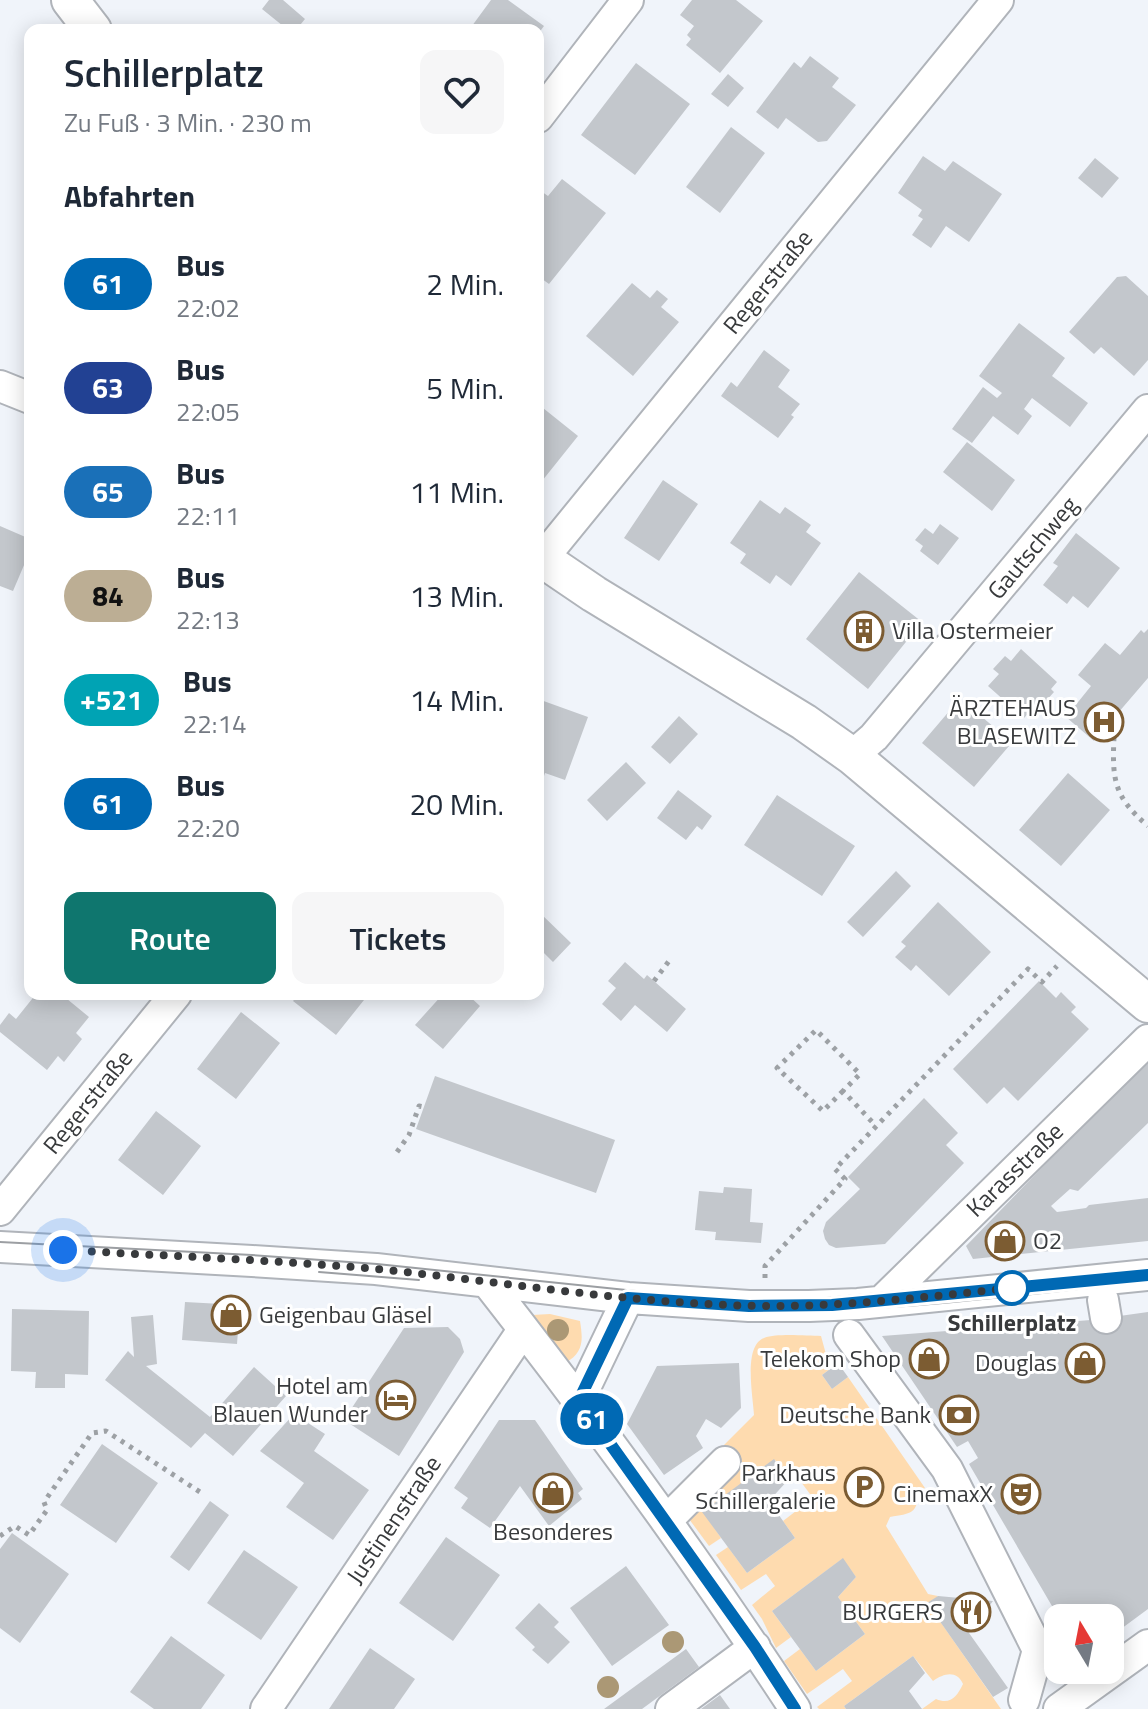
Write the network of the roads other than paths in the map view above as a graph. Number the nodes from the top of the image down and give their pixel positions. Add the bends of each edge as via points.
1 (70, 0) edge
2 (998, 0) edge
3 (621, 2) edge
4 (88, 24) edge
5 (544, 109) edge
6 (0, 386) edge
7 (24, 396) edge
8 (1148, 410) edge
9 (544, 555) edge
10 (544, 563) edge
11 (852, 756) junction
12 (171, 1000) edge
13 (1148, 1004) edge
14 (1148, 1040) edge
15 (0, 1210) edge
16 (0, 1247) edge
17 (1148, 1275) edge
18 (487, 1282) junction
19 (628, 1298) junction
20 (882, 1301) junction
21 (523, 1330) junction
22 (849, 1335) dead end
23 (579, 1400) junction
24 (725, 1462) dead end
25 (666, 1521) junction
26 (1044, 1643) edge
27 (755, 1647) junction
28 (1146, 1652) edge
29 (1044, 1657) edge
30 (1012, 1700) edge
31 (266, 1709) edge
32 (671, 1709) edge
33 (795, 1709) edge
34 (1059, 1709) edge

1 - 4 main road
2 - 9 street, Regerstraße
3 - 5 street
6 - 7 street
8 - 11 street, Gautschweg via 874,737
10 - 11 main road
11 - 13 main road
12 - 15 street, Regerstraße
14 - 20 street, Karasstraße
16 - 18 street via 376,1269
17 - 20 street
18 - 19 street
18 - 21 street
19 - 20 street via 766,1306
19 - 23 street
21 - 23 street
21 - 31 street, Justinenstraße
22 - 26 street via 1002,1548
23 - 25 street
24 - 25 street
25 - 27 street
27 - 32 street
27 - 33 street
28 - 34 street
29 - 30 street

